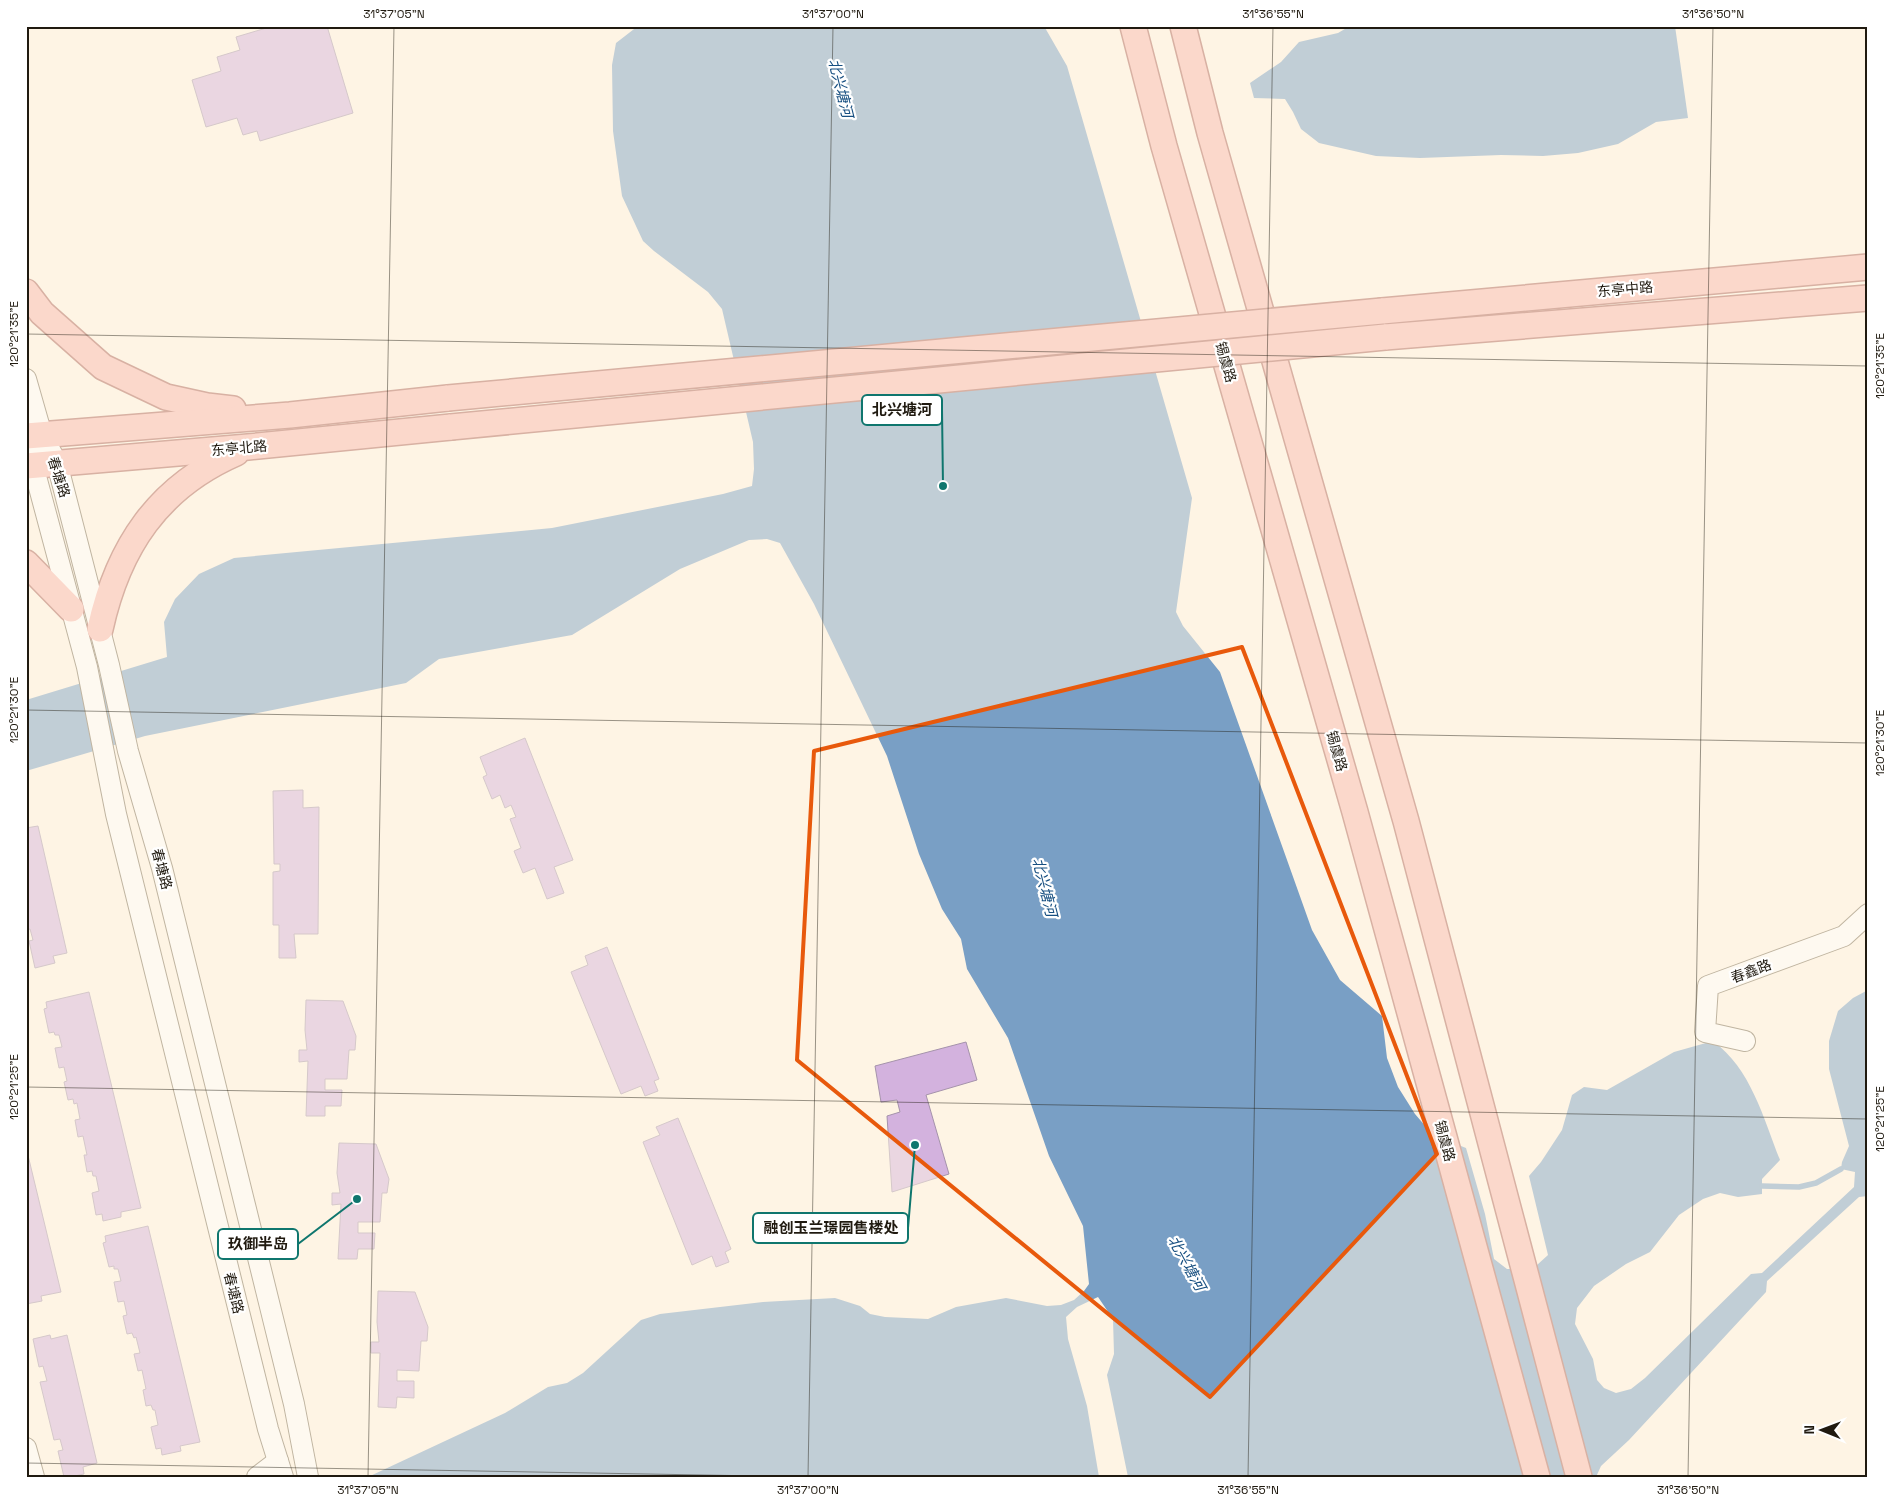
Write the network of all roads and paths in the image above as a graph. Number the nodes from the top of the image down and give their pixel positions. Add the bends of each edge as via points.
1 (1133, 26) edge
2 (1183, 26) edge
3 (1868, 267) edge
4 (26, 292) edge
5 (1868, 298) edge
6 (26, 379) edge
7 (448, 398) joint
8 (290, 415) junction
9 (451, 427) joint
10 (34, 435) edge
11 (248, 447) junction
12 (57, 463) junction
13 (29, 465) edge
14 (26, 564) edge
15 (71, 609) junction
16 (100, 629) junction
17 (1868, 914) edge
18 (1745, 1041) dead end
19 (1566, 1428) junction
20 (26, 1448) edge
21 (280, 1469) edge
22 (34, 1477) edge
23 (257, 1477) edge
24 (308, 1477) edge
25 (1537, 1477) edge
26 (1579, 1477) edge
27 (1584, 1477) edge

1 - 25 main road, 锡虞路 via 1164,146 1355,812
2 - 19 main road via 1210,134 1406,821
3 - 7 main road, 东亭中路, bridge
4 - 8 main road via 42,313 103,368 148,390 207,406
5 - 9 main road, 东亭中路, bridge via 1385,337
6 - 10 street
7 - 8 main road, 东亭北路
8 - 10 main road, 东亭北路
9 - 11 main road, 东亭北路
10 - 12 street, 春塘路
10 - 13 street, 春塘路
11 - 12 main road, 东亭北路
11 - 16 main road via 194,475 149,517 118,569
12 - 13 main road, 东亭北路
12 - 16 street, 春塘路
13 - 15 street, 春塘路
14 - 15 main road
15 - 21 street, 春塘路 via 87,667 116,814
16 - 24 street, 春塘路 via 294,1404
17 - 18 street, 春鑫路 via 1844,936 1708,986 1705,1032
19 - 26 main road
19 - 27 main road
20 - 22 street
21 - 23 street

